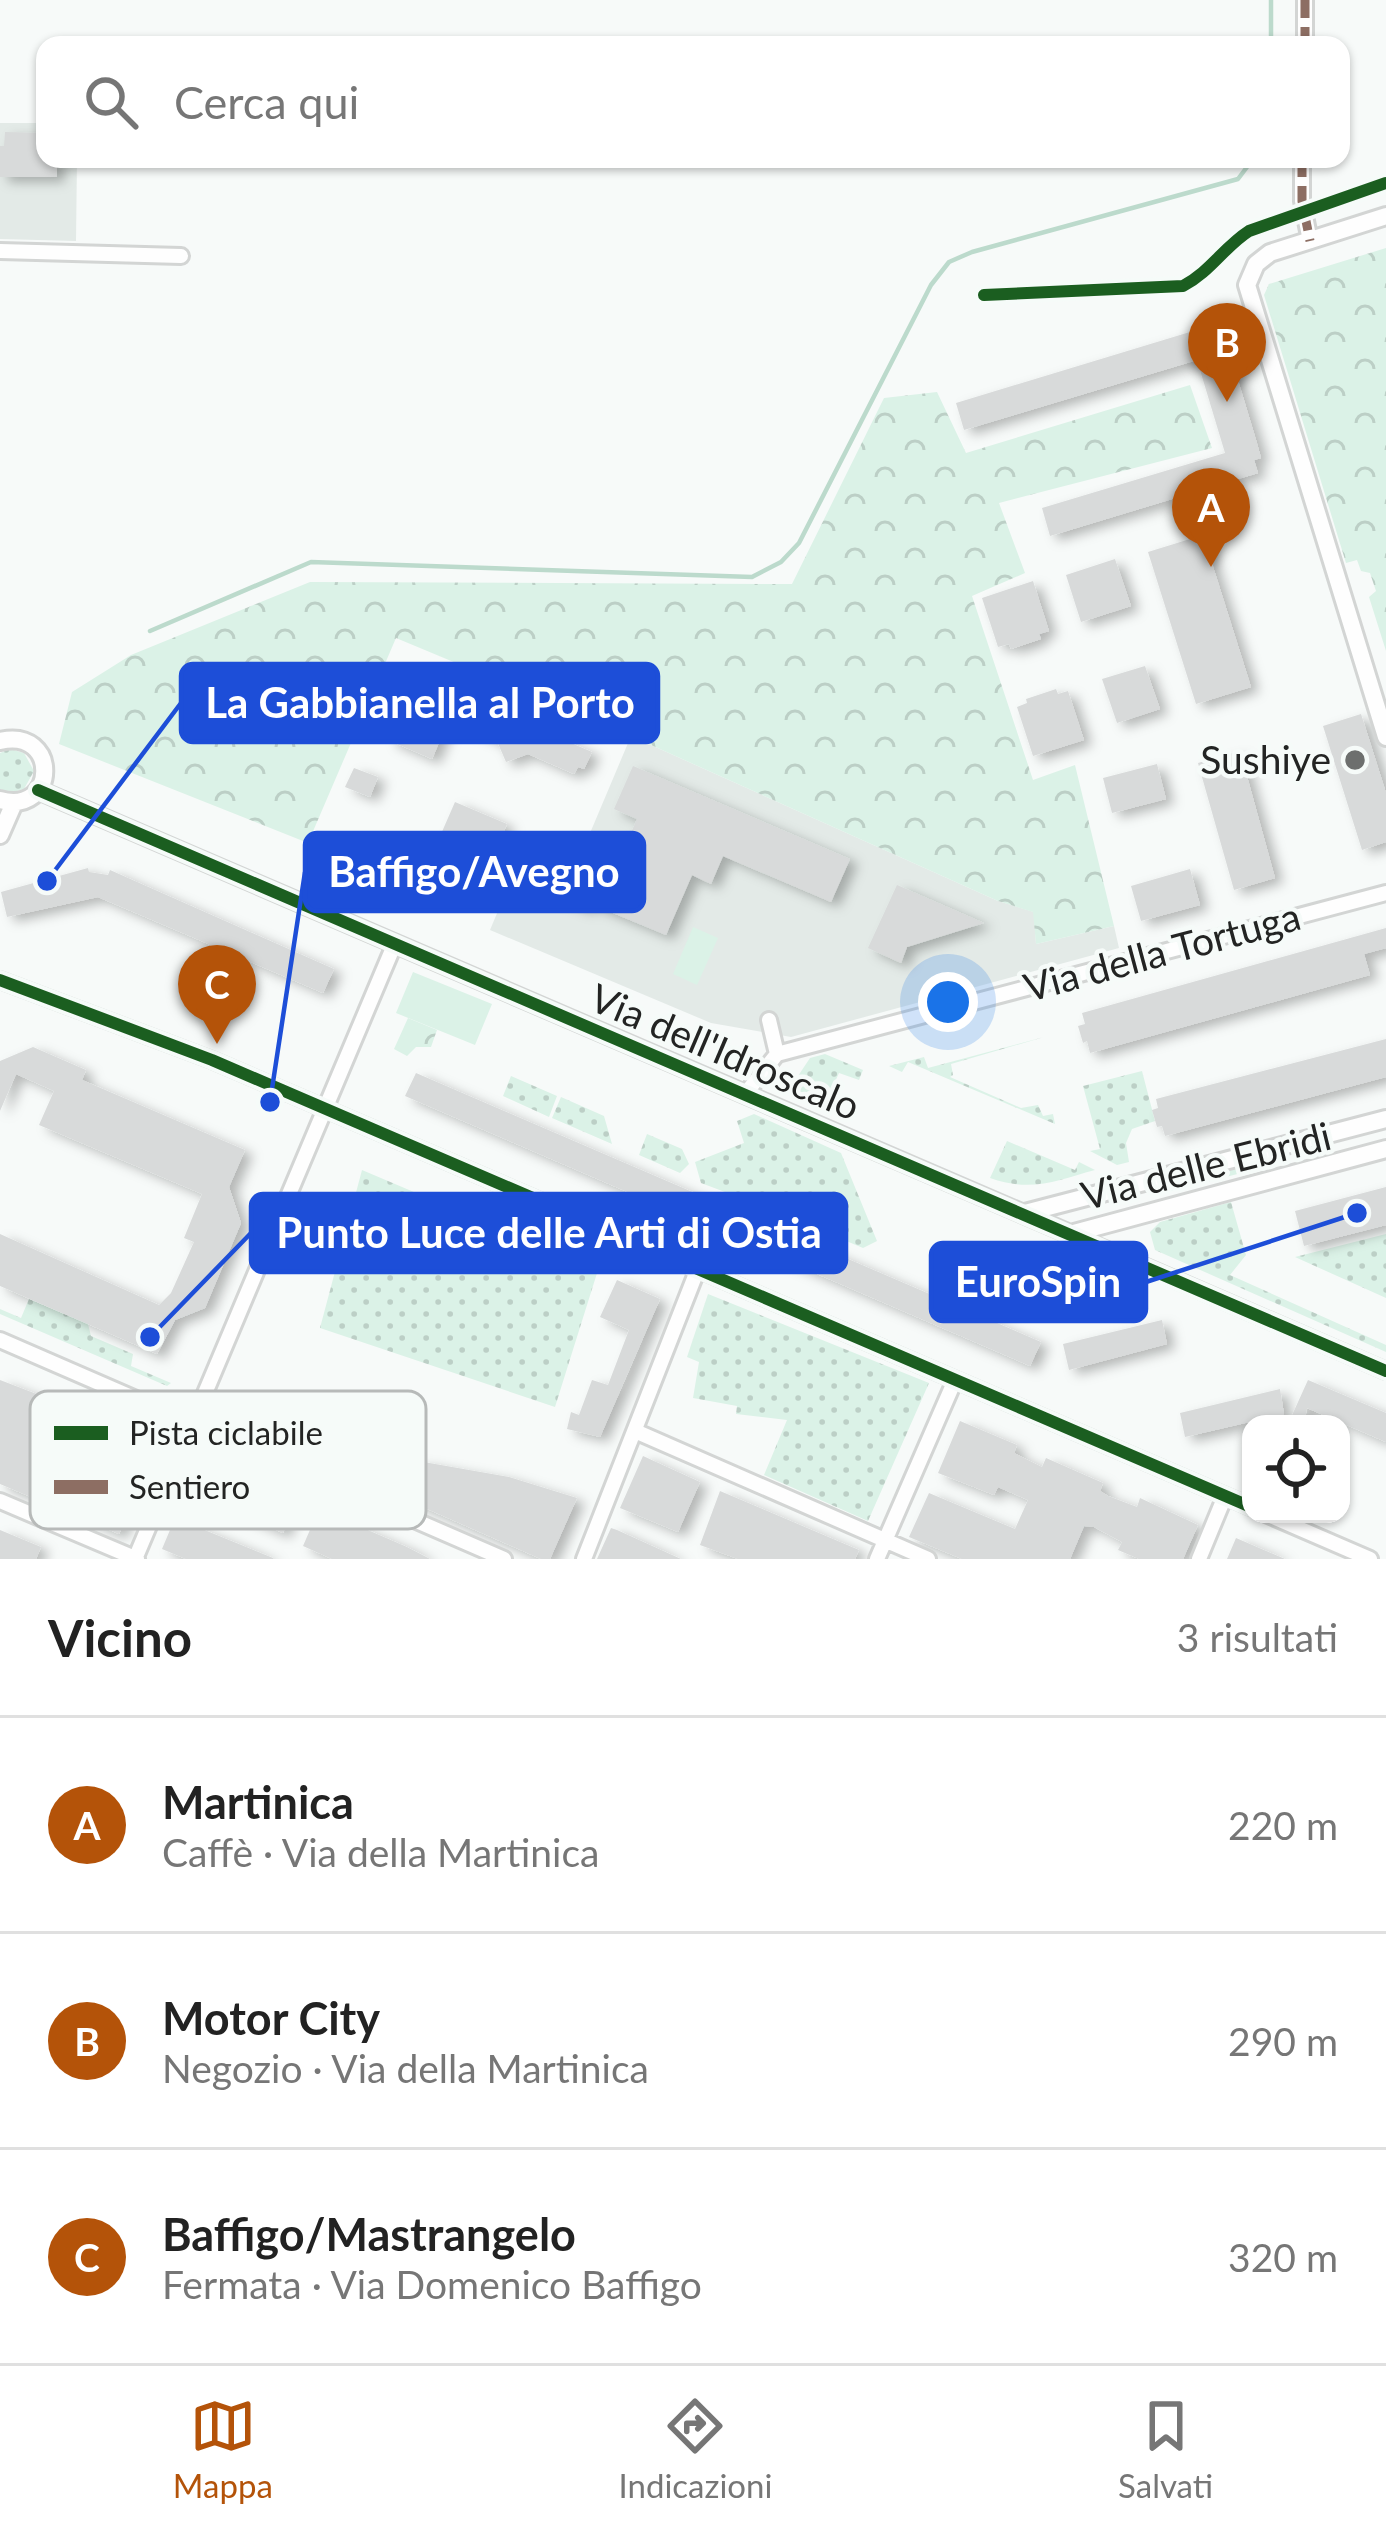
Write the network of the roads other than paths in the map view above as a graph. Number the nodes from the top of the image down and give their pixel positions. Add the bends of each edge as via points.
1 (1305, 0) edge
2 (1304, 36) edge
3 (1302, 168) edge
4 (1386, 217) edge
5 (1310, 241) junction
6 (0, 251) edge
7 (181, 256) dead end
8 (1386, 737) edge
9 (0, 741) edge
10 (38, 790) junction
11 (7, 802) edge
12 (0, 835) edge
13 (1386, 893) edge
14 (395, 943) junction
15 (0, 980) edge
16 (16, 986) junction
17 (0, 994) edge
18 (769, 1020) dead end
19 (777, 1054) junction
20 (746, 1093) junction
21 (324, 1108) junction
22 (1386, 1119) edge
23 (1305, 1140) junction
24 (1386, 1149) edge
25 (1313, 1169) junction
26 (1144, 1182) junction
27 (1153, 1212) junction
28 (1025, 1213) junction
29 (1070, 1234) junction
30 (697, 1271) junction
31 (0, 1340) edge
32 (1386, 1370) edge
33 (955, 1380) junction
34 (119, 1391) edge
35 (207, 1391) edge
36 (635, 1431) junction
37 (1225, 1496) junction
38 (0, 1501) edge
39 (1242, 1504) edge
40 (30, 1514) edge
41 (1287, 1523) edge
42 (426, 1525) edge
43 (66, 1529) edge
44 (149, 1529) edge
45 (885, 1541) junction
46 (136, 1559) edge
47 (504, 1559) edge
48 (584, 1559) edge
49 (877, 1559) edge
50 (928, 1559) edge
51 (1199, 1559) edge
52 (1370, 1559) edge

1 - 2 street
3 - 5 street
4 - 5 street
5 - 8 street via 1264,256 1248,291
6 - 7 street
9 - 10 street via 37,749 45,771
10 - 11 street
10 - 14 street, Via dell'Idroscalo
11 - 12 street
13 - 19 street, Via della Tortuga
14 - 20 street, Via dell'Idroscalo
14 - 21 street
15 - 16 street
16 - 17 street
16 - 21 street
18 - 19 street
19 - 20 street
20 - 28 street, Via dell'Idroscalo
21 - 30 street
21 - 35 street
22 - 23 street, Via delle Ebridi
23 - 25 street
23 - 26 street, Via delle Ebridi
24 - 25 street, Via delle Ebridi
25 - 27 street, Via delle Ebridi
26 - 27 street
26 - 28 street, Via delle Ebridi
27 - 29 street, Via delle Ebridi
28 - 29 street, Via dell'Idroscalo
29 - 32 street, Via dell'Idroscalo
30 - 33 street
30 - 36 street
31 - 34 street
33 - 37 street
33 - 45 street
36 - 45 street
36 - 48 street
37 - 39 street
37 - 51 street
38 - 40 street
41 - 52 street
42 - 47 street
43 - 46 street
44 - 46 street
45 - 49 street
45 - 50 street

